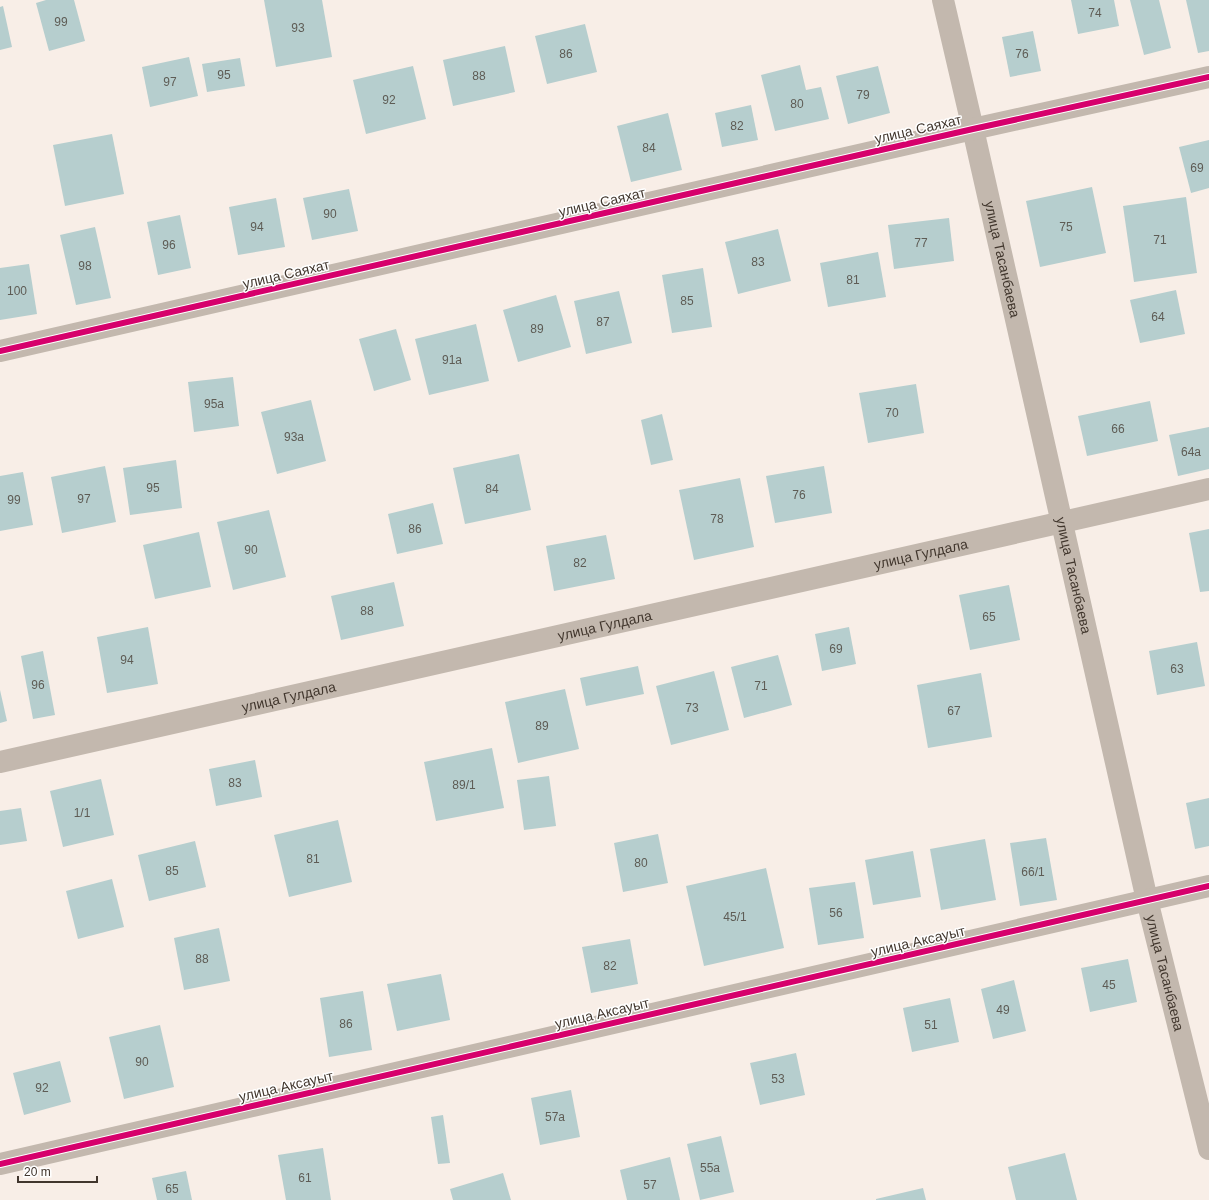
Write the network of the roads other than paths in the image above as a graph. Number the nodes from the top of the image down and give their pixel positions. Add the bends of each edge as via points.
1 (943, 0) edge
2 (1209, 77) edge
3 (973, 129) junction
4 (0, 351) edge
5 (1209, 489) edge
6 (1062, 522) junction
7 (0, 762) edge
8 (1209, 886) edge
9 (1147, 900) junction
10 (1209, 1149) edge
11 (0, 1164) edge

1 - 3 street, улица Тасанбаева
2 - 3 street, улица Саяхат
3 - 4 street, улица Саяхат
3 - 6 street, улица Тасанбаева
5 - 6 street, улица Гулдала
6 - 7 street, улица Гулдала
6 - 9 street, улица Тасанбаева
8 - 9 street, улица Аксауыт
9 - 10 street, улица Тасанбаева
9 - 11 street, улица Аксауыт

